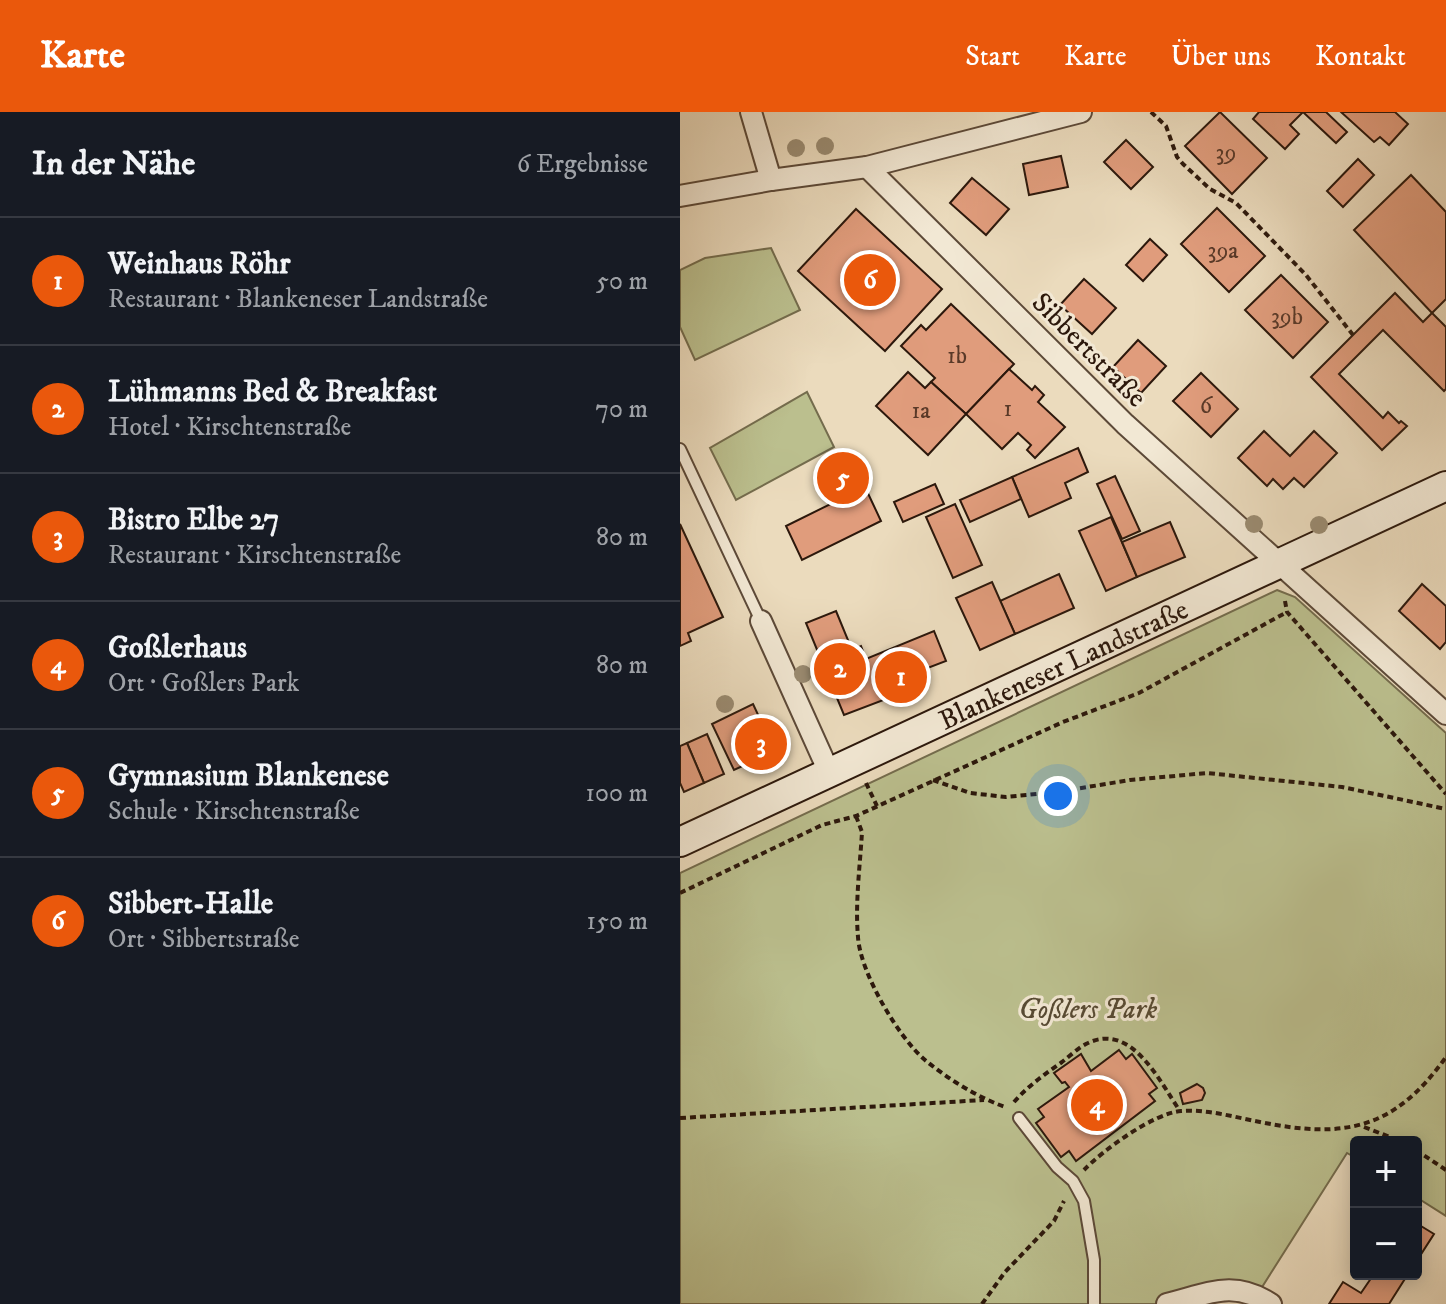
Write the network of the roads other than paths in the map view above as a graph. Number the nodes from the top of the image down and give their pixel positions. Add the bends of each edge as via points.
1 (751, 112) edge
2 (1081, 112) edge
3 (867, 167) junction
4 (771, 180) junction
5 (680, 196) edge
6 (680, 449) edge
7 (1446, 486) edge
8 (1281, 562) junction
9 (761, 621) joint
10 (1446, 714) edge
11 (829, 772) junction
12 (680, 842) edge
13 (1019, 1118) dead end
14 (1094, 1304) edge
15 (1167, 1304) edge
16 (1271, 1304) edge

1 - 4 street
2 - 3 street
3 - 4 street
3 - 8 street, Sibbertstraße via 1125,424
4 - 5 street
6 - 9 lane
7 - 8 main road, Blankeneser Landstraße
8 - 10 street, Sibbertstraße
8 - 11 main road, Blankeneser Landstraße
9 - 11 street
11 - 12 main road, Blankeneser Landstraße
13 - 14 lane via 1084,1201 1094,1260
15 - 16 street via 1231,1289

